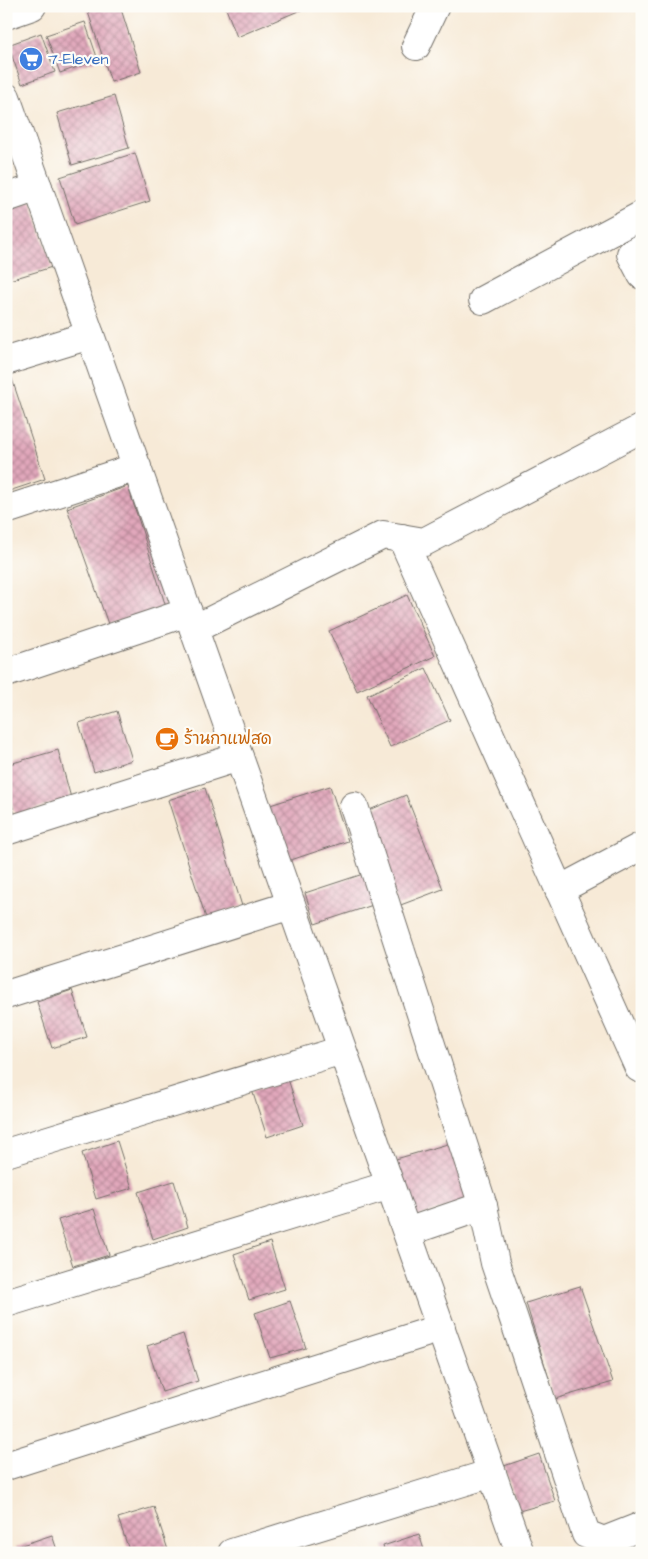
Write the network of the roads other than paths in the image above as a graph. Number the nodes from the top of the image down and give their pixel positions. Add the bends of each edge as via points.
1 (32, 6) edge
2 (435, 6) edge
3 (6, 15) edge
4 (416, 46) dead end
5 (6, 97) edge
6 (38, 187) junction
7 (6, 198) edge
8 (642, 216) edge
9 (642, 248) edge
10 (642, 275) edge
11 (483, 300) dead end
12 (90, 335) junction
13 (6, 361) edge
14 (642, 428) edge
15 (137, 467) junction
16 (6, 510) edge
17 (402, 538) junction
18 (191, 621) junction
19 (6, 673) edge
20 (240, 757) junction
21 (354, 806) dead end
22 (6, 831) edge
23 (642, 846) edge
24 (559, 890) junction
25 (291, 905) junction
26 (6, 995) edge
27 (342, 1050) junction
28 (641, 1070) edge
29 (6, 1153) edge
30 (390, 1184) junction
31 (483, 1206) junction
32 (407, 1232) junction
33 (6, 1303) edge
34 (441, 1328) junction
35 (6, 1466) edge
36 (492, 1473) junction
37 (642, 1526) edge
38 (232, 1553) edge
39 (520, 1553) edge

1 - 3 street
2 - 4 street
5 - 6 street
6 - 7 street
6 - 12 street
8 - 11 street
9 - 10 street via 631,254
12 - 13 street
12 - 15 street
14 - 17 street via 424,542
15 - 16 street
15 - 18 street
17 - 18 street via 383,535
17 - 24 street
18 - 19 street
18 - 20 street
20 - 22 street
20 - 25 street
21 - 31 street
23 - 24 street
24 - 28 street
25 - 26 street
25 - 27 street
27 - 29 street
27 - 30 street
30 - 32 street
30 - 33 street
31 - 32 street
31 - 37 street via 496,1263 586,1534 604,1541
32 - 34 street
34 - 35 street
34 - 36 street
36 - 38 street
36 - 39 street

